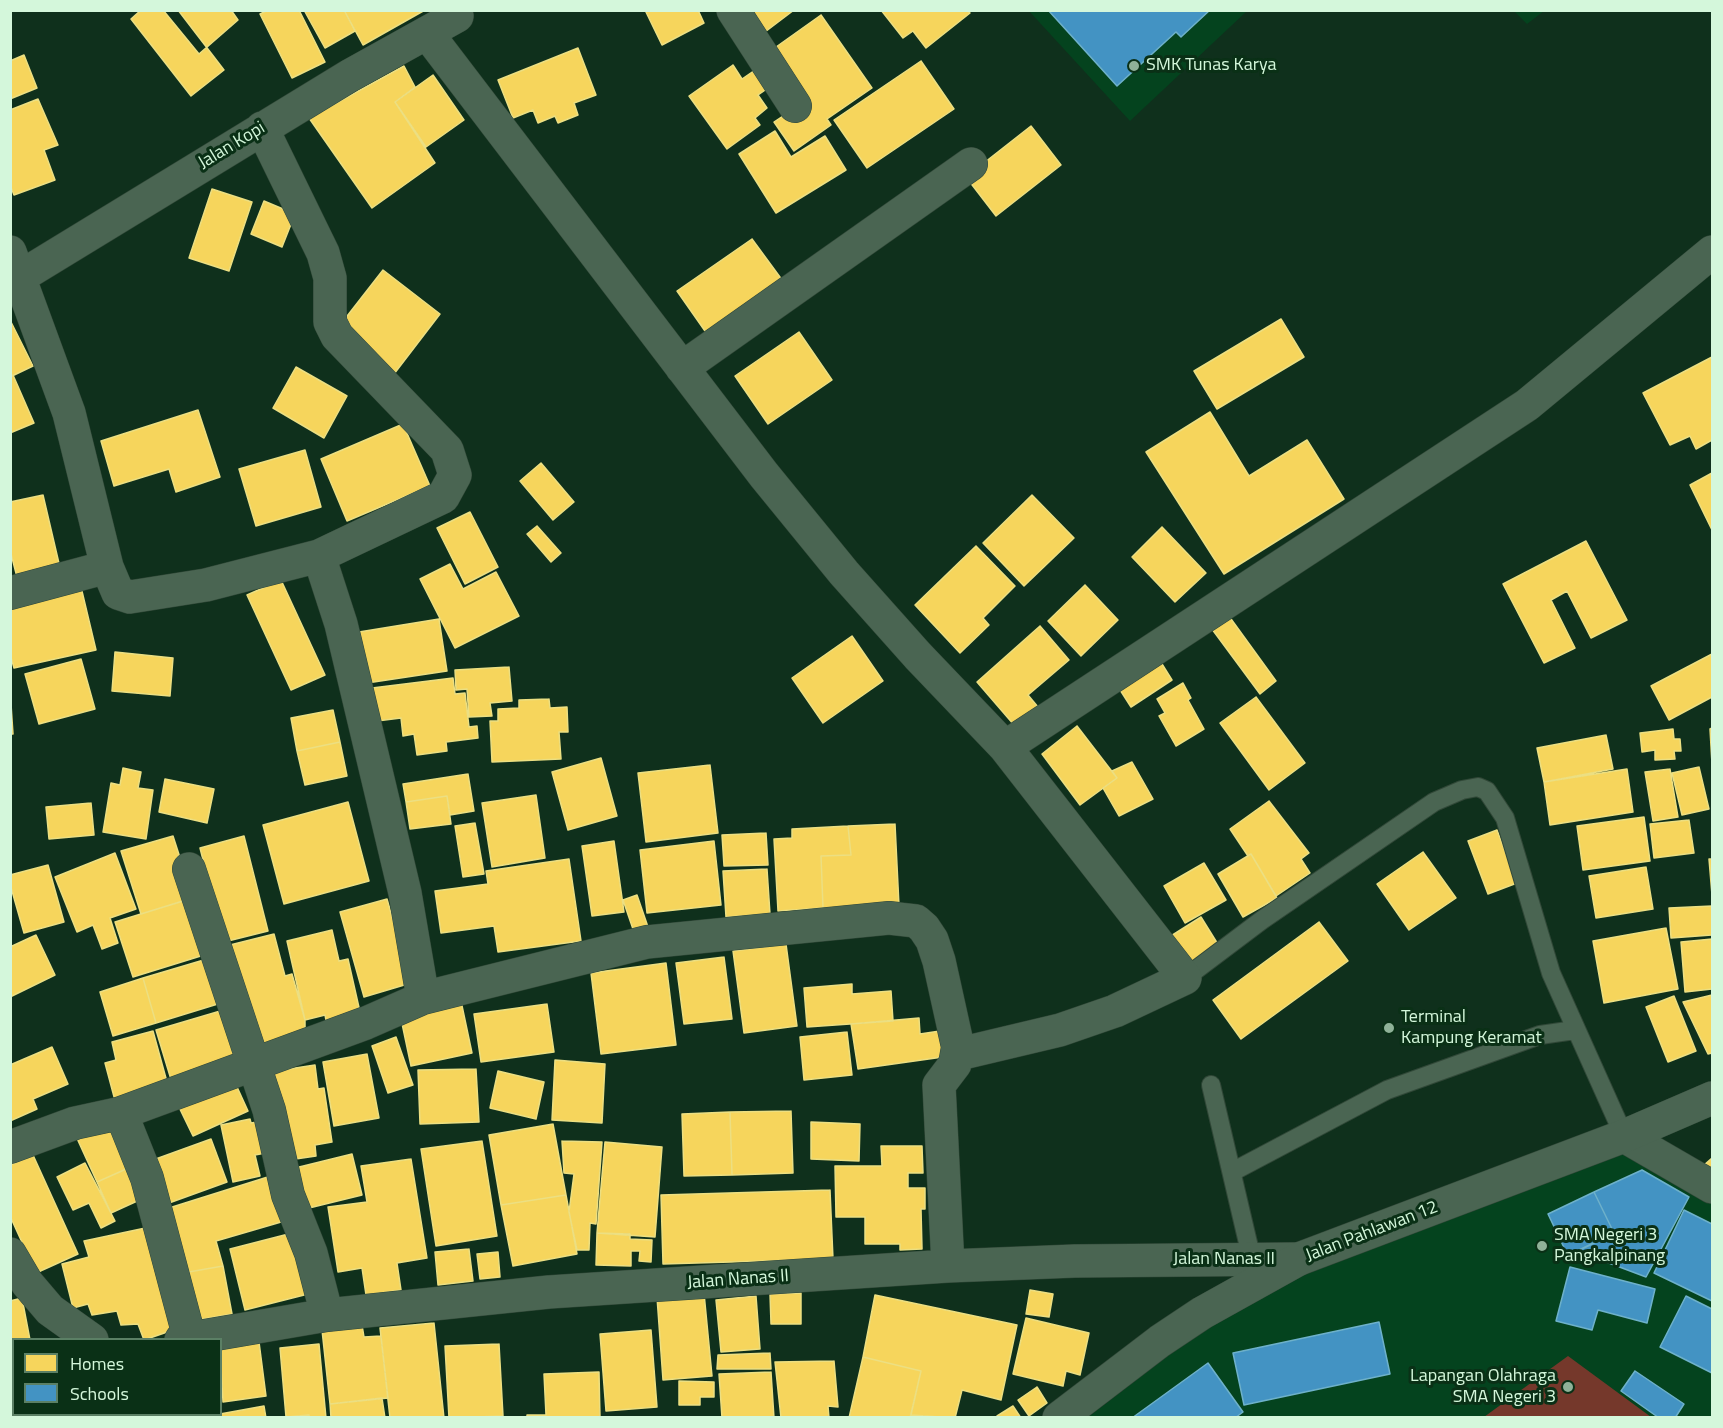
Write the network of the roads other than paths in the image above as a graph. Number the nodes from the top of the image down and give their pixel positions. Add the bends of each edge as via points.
1 (734, 10) edge
2 (460, 12) edge
3 (427, 33) junction
4 (795, 106) dead end
5 (262, 128) junction
6 (971, 164) dead end
7 (1713, 252) edge
8 (14, 271) edge
9 (682, 368) junction
10 (319, 556) junction
11 (107, 567) junction
12 (10, 593) edge
13 (1005, 747) junction
14 (189, 868) dead end
15 (1185, 978) junction
16 (423, 998) junction
17 (1575, 1030) junction
18 (958, 1054) junction
19 (254, 1065) junction
20 (1211, 1085) dead end
21 (1713, 1098) edge
22 (121, 1113) junction
23 (1624, 1136) junction
24 (10, 1147) edge
25 (1232, 1172) junction
26 (1713, 1187) edge
27 (11, 1255) edge
28 (1299, 1259) junction
29 (1252, 1260) junction
30 (948, 1266) junction
31 (327, 1315) junction
32 (89, 1338) edge
33 (185, 1338) edge
34 (1059, 1418) edge

1 - 4 street
2 - 3 street, Jalan Kopi
3 - 5 street, Jalan Kopi
3 - 9 street
5 - 8 street, Jalan Kopi
5 - 10 street via 324,254 330,278 330,322 337,336 447,450 454,476 443,497
6 - 9 street
7 - 13 street via 1527,405
8 - 11 street via 69,413
9 - 13 street via 844,573
10 - 11 street via 206,585 130,597 118,593
10 - 16 street via 341,624 405,893
11 - 12 street
13 - 15 street
14 - 19 street
15 - 17 lane via 1434,802 1478,787 1487,791 1505,818 1551,973
15 - 18 street via 1142,1000 1071,1026
16 - 18 street via 647,942 903,918 916,921 932,940
16 - 19 street
17 - 23 lane
17 - 25 lane via 1540,1035 1387,1090
18 - 30 street via 939,1085
19 - 22 street
19 - 31 street via 269,1110 288,1195 311,1253
20 - 25 lane
21 - 23 street, Jalan Pahlawan 12
22 - 24 street via 75,1123
22 - 33 street via 147,1178
23 - 26 street
23 - 28 street, Jalan Pahlawan 12
25 - 29 lane
27 - 32 street via 27,1283 50,1310
28 - 29 street, Jalan Nanas II
28 - 34 street, Jalan Pahlawan 12 via 1194,1318
29 - 30 street, Jalan Nanas II
30 - 31 street, Jalan Nanas II via 549,1292
31 - 33 street, Jalan Nanas II

